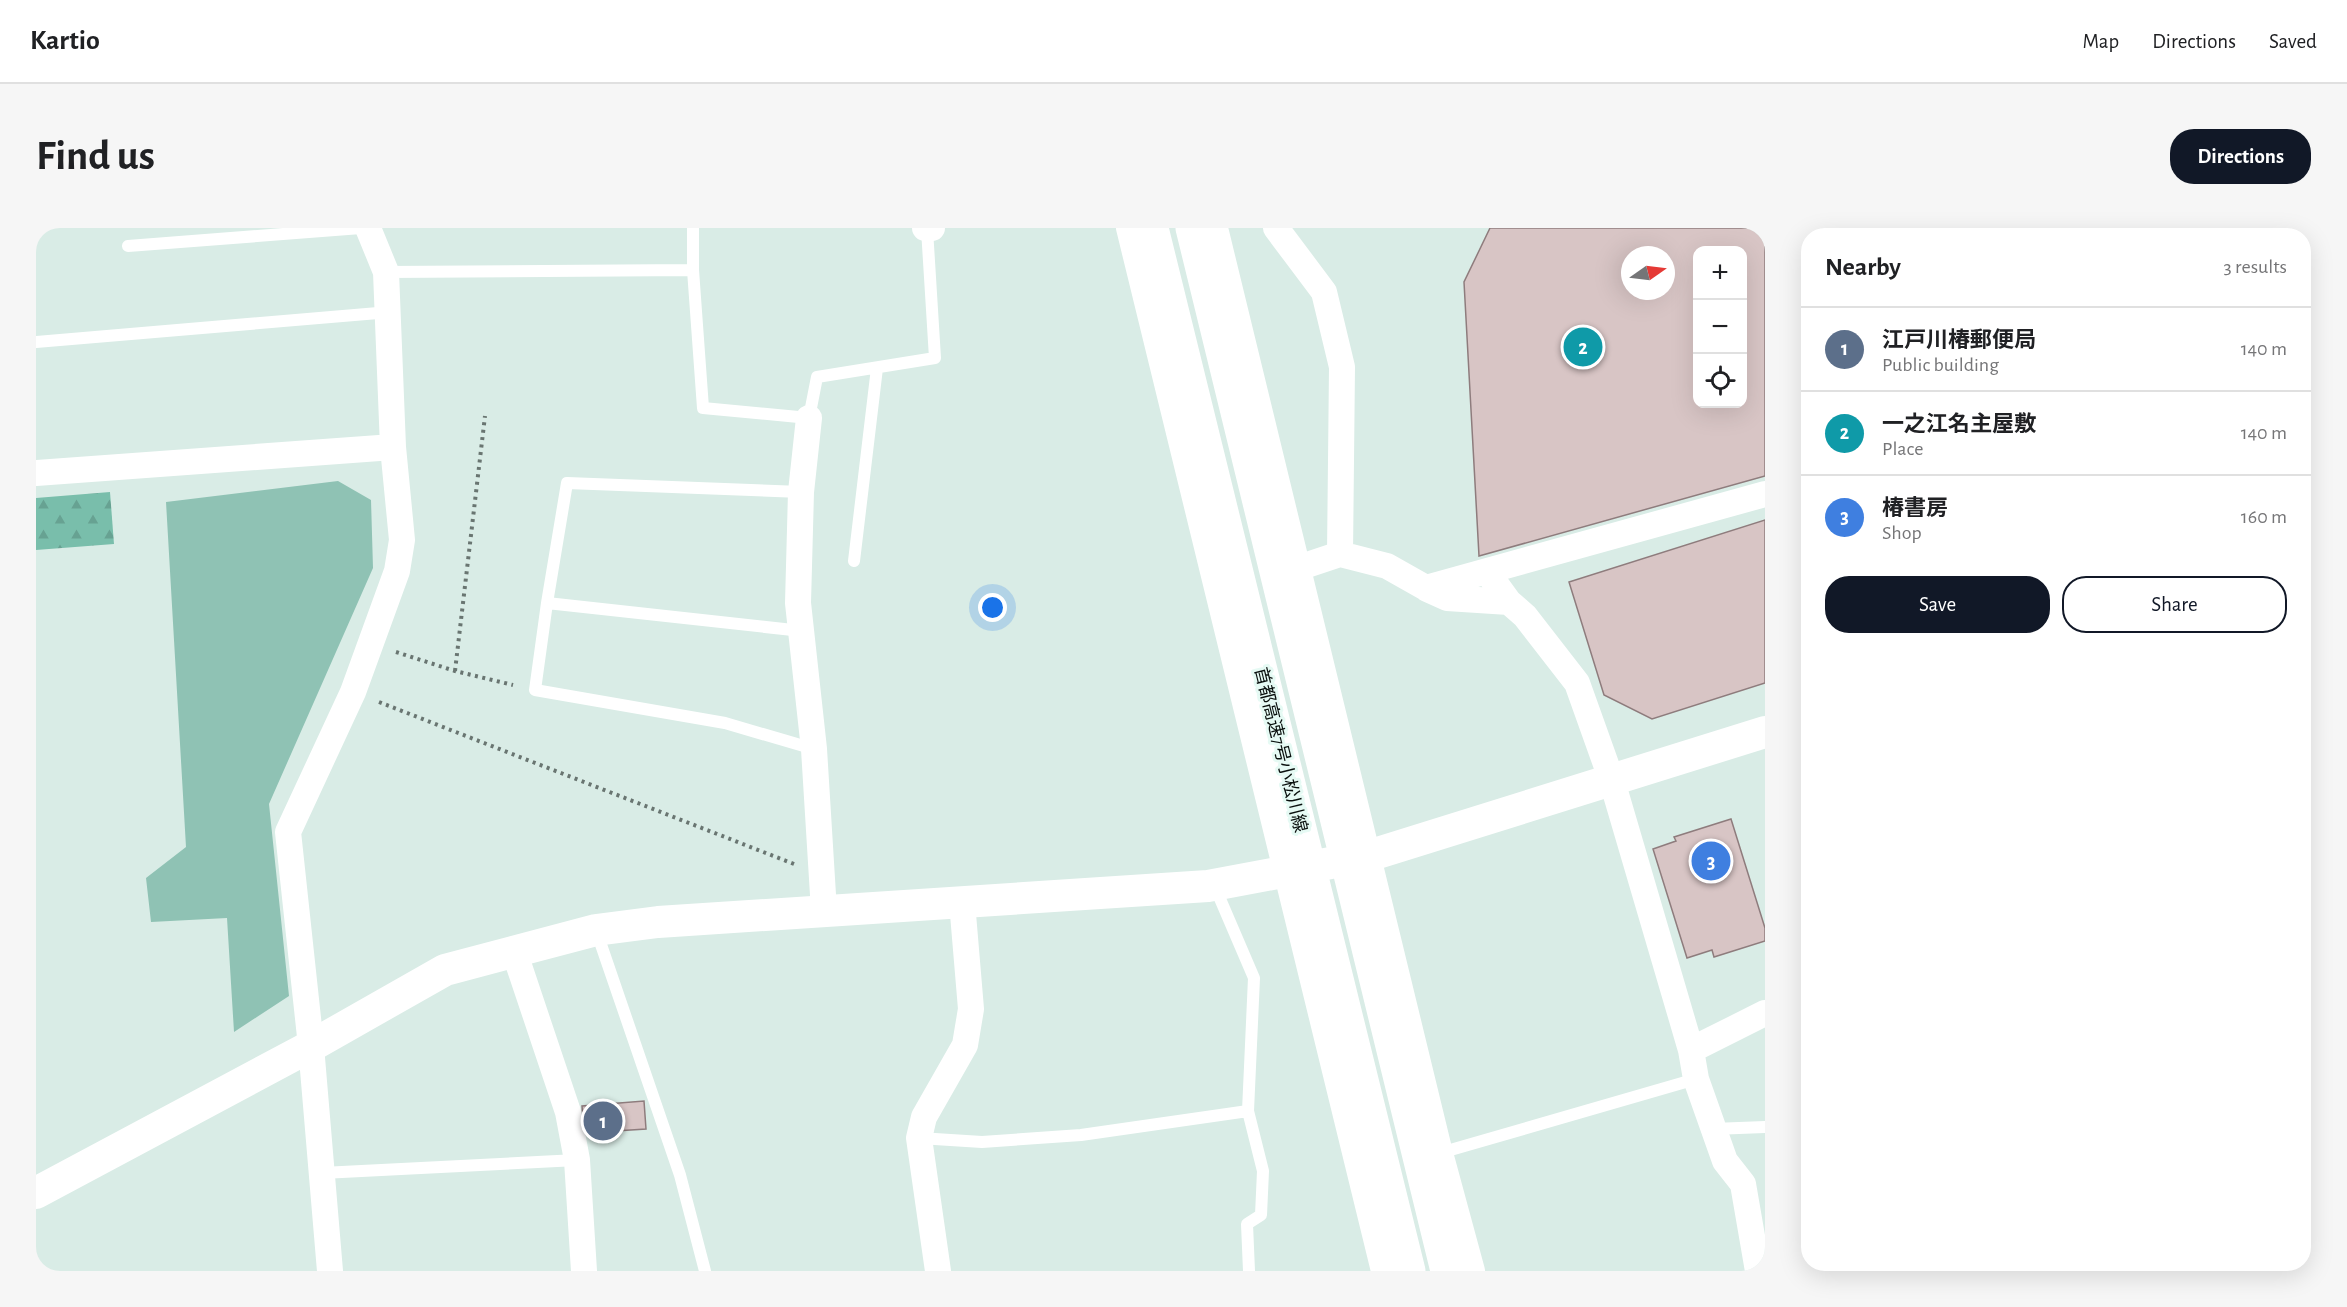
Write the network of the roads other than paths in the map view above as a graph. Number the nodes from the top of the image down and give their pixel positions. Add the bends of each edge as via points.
1 (361, 228) edge
2 (368, 228) edge
3 (693, 228) edge
4 (926, 228) edge
5 (932, 228) edge
6 (1129, 228) edge
7 (1152, 228) edge
8 (1192, 228) edge
9 (1215, 228) edge
10 (1276, 228) edge
11 (128, 246) dead end
12 (693, 270) junction
13 (386, 272) junction
14 (390, 312) junction
15 (36, 342) edge
16 (877, 368) junction
17 (809, 418) junction
18 (393, 447) junction
19 (36, 473) edge
20 (801, 492) junction
21 (1765, 494) edge
22 (1340, 554) junction
23 (854, 561) dead end
24 (1298, 568) junction
25 (1488, 573) junction
26 (1426, 588) junction
27 (1509, 602) junction
28 (547, 603) junction
29 (802, 631) junction
30 (1765, 732) edge
31 (814, 749) junction
32 (1612, 781) junction
33 (1368, 856) junction
34 (1286, 874) junction
35 (1215, 886) junction
36 (962, 902) junction
37 (824, 911) junction
38 (596, 930) junction
39 (514, 951) junction
40 (1765, 1013) edge
41 (312, 1046) junction
42 (1691, 1050) junction
43 (1696, 1079) junction
44 (1248, 1111) junction
45 (1765, 1126) edge
46 (1713, 1129) junction
47 (919, 1138) junction
48 (1440, 1153) junction
49 (577, 1160) junction
50 (322, 1173) junction
51 (36, 1193) edge
52 (330, 1271) edge
53 (584, 1271) edge
54 (705, 1271) edge
55 (938, 1271) edge
56 (1249, 1271) edge
57 (1384, 1271) edge
58 (1409, 1271) edge
59 (1448, 1271) edge
60 (1472, 1271) edge
61 (1758, 1271) edge

1 - 11 lane
2 - 13 street
3 - 12 lane
4 - 5 street
4 - 16 lane via 935,358
6 - 34 street
7 - 58 highway, 首都高速7号小松川線
8 - 59 highway, 首都高速7号小松川線
9 - 24 street
10 - 22 street via 1324,292 1342,367
12 - 13 lane
12 - 17 lane via 703,408
13 - 14 street
14 - 15 lane
14 - 18 street
16 - 17 lane via 817,377
16 - 23 lane
17 - 20 street
18 - 19 street
18 - 41 street via 402,540 397,571 353,692 288,832
20 - 28 lane via 567,483
20 - 29 street via 798,603
21 - 25 street via 1518,561
22 - 24 street
22 - 26 street via 1387,566
24 - 33 street
25 - 26 street
25 - 27 street
26 - 27 street via 1447,598
27 - 32 street via 1525,616 1577,683
28 - 29 lane
28 - 31 lane via 535,690 725,723
29 - 31 street
30 - 32 street
31 - 37 street
32 - 33 street
32 - 42 street
33 - 34 street
33 - 48 street
34 - 35 street
34 - 57 street
35 - 36 street
35 - 44 lane via 1254,978
36 - 37 street
36 - 47 street via 972,1009 966,1045 924,1117
37 - 38 street
38 - 39 street
38 - 54 lane via 680,1175
39 - 41 street via 445,970
39 - 49 street via 568,1112
40 - 42 street
41 - 50 street
41 - 51 street
42 - 43 street
43 - 46 street
43 - 48 lane
44 - 47 lane via 1081,1135 982,1142
44 - 56 lane via 1263,1171 1261,1215 1247,1224
45 - 46 lane
46 - 61 street via 1725,1161 1743,1184
47 - 55 street
48 - 60 street
49 - 50 lane
49 - 53 street
50 - 52 street

